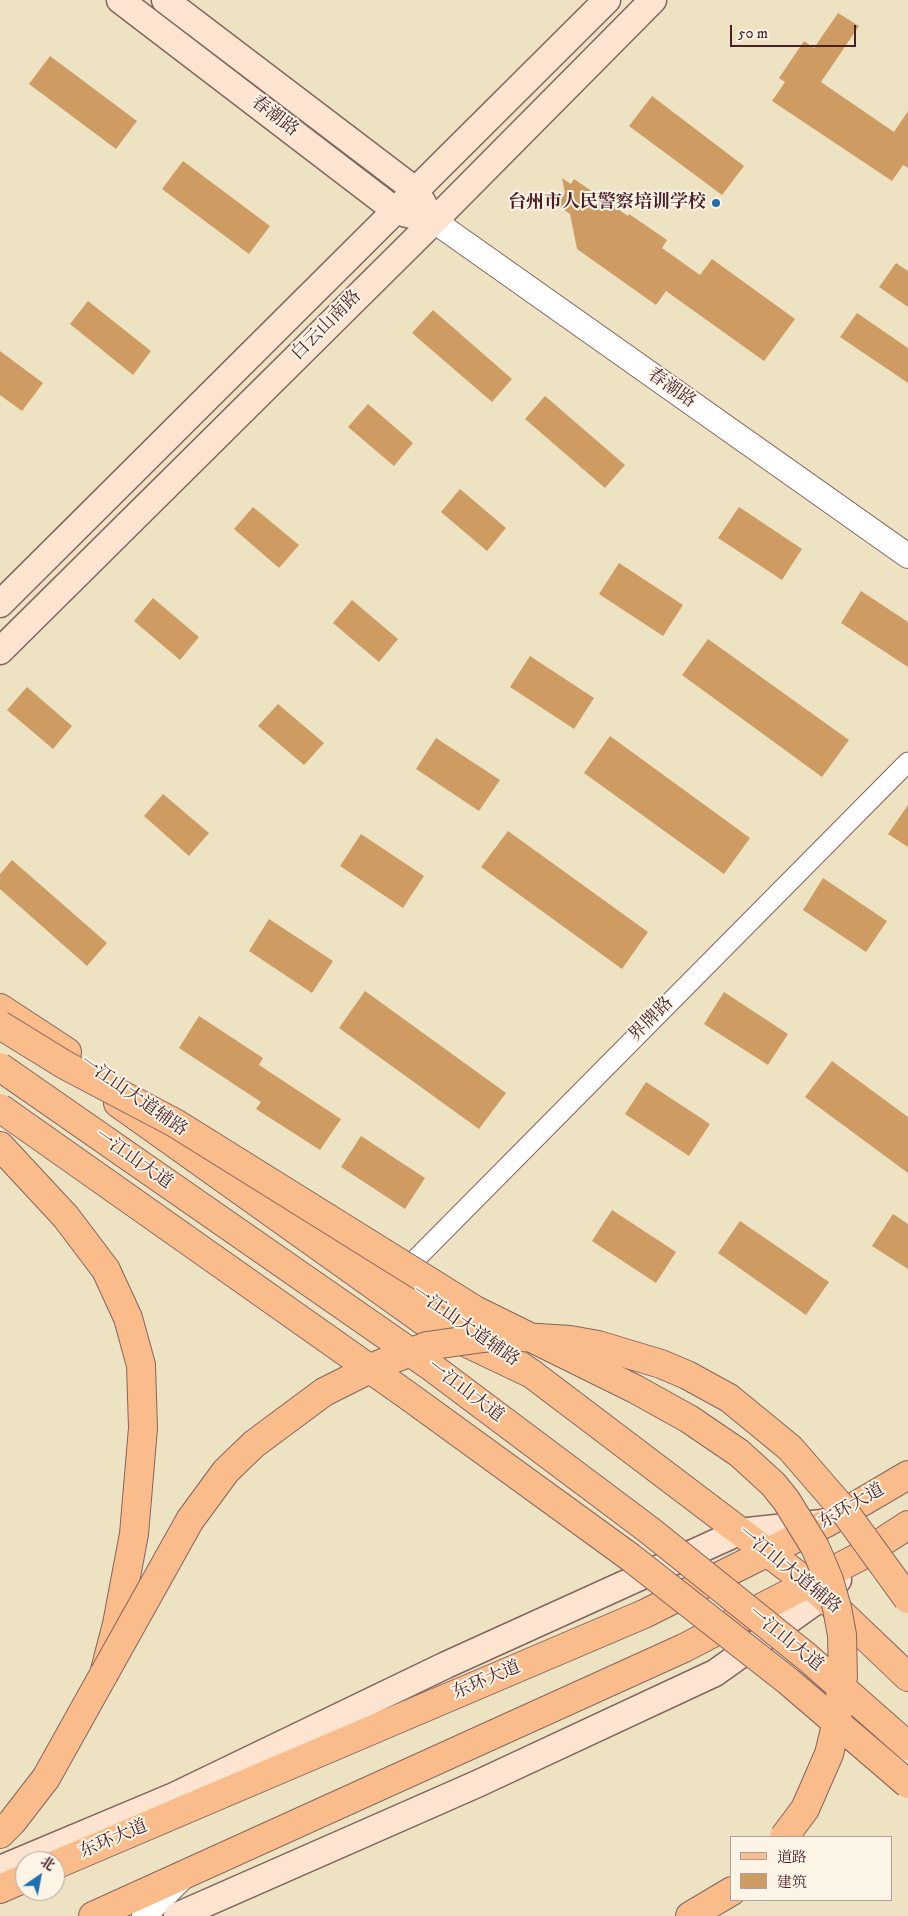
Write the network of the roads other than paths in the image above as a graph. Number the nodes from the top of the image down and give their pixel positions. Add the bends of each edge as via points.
1 (120, 0) edge
2 (165, 0) edge
3 (653, 0) edge
4 (602, 1) edge
5 (415, 190) junction
6 (396, 211) junction
7 (434, 221) junction
8 (908, 556) edge
9 (0, 604) edge
10 (0, 651) edge
11 (908, 762) edge
12 (0, 1008) edge
13 (0, 1025) edge
14 (65, 1065) junction
15 (0, 1067) edge
16 (0, 1108) edge
17 (0, 1146) edge
18 (396, 1279) junction
19 (532, 1374) junction
20 (908, 1475) edge
21 (828, 1522) junction
22 (908, 1525) edge
23 (740, 1532) junction
24 (768, 1553) junction
25 (816, 1590) junction
26 (908, 1599) edge
27 (104, 1674) junction
28 (908, 1677) edge
29 (908, 1746) edge
30 (908, 1784) edge
31 (0, 1834) edge
32 (785, 1836) edge
33 (65, 1862) edge
34 (0, 1869) edge
35 (183, 1877) junction
36 (15, 1882) edge
37 (0, 1889) edge
38 (730, 1892) edge
39 (93, 1916) edge
40 (144, 1916) edge
41 (178, 1916) edge
42 (690, 1916) edge

1 - 6 main road, 春潮路
2 - 5 main road, 春潮路
3 - 7 main road, 白云山南路
4 - 5 main road, 白云山南路
5 - 6 main road, 白云山南路
5 - 7 main road, 春潮路
6 - 7 main road, 春潮路
6 - 9 main road, 白云山南路
7 - 8 street, 春潮路
7 - 10 main road, 白云山南路
11 - 18 street, 界牌路
12 - 18 main road, 一江山大道辅路
13 - 14 main road, bridge
14 - 19 main road, bridge via 431,1326
14 - 32 main road, bridge via 175,1123 475,1310 688,1418 739,1453 773,1484 815,1547 829,1580 842,1635 843,1677 829,1754 805,1810
15 - 29 main road, 一江山大道, bridge via 433,1368 649,1530 807,1656
16 - 30 main road, 一江山大道, bridge via 630,1556 788,1681
17 - 27 main road, bridge via 66,1217 106,1270 128,1318 141,1365 143,1428 134,1534
18 - 19 main road, 一江山大道辅路
19 - 23 main road, 一江山大道辅路
20 - 21 main road, 东环大道
21 - 23 main road
21 - 24 main road, 东环大道
22 - 25 main road
23 - 24 main road, 一江山大道辅路
23 - 34 main road via 446,1666 174,1796
24 - 25 main road, 一江山大道辅路
24 - 33 main road, 东环大道 via 644,1614
25 - 28 main road, 一江山大道辅路
25 - 35 main road
25 - 41 main road via 716,1672 476,1784
26 - 27 main road, bridge via 842,1508 790,1448 729,1398 660,1364 598,1345 570,1340 492,1337 427,1346 380,1364 324,1392 254,1444 226,1471 190,1520
27 - 31 main road via 46,1778
35 - 39 main road
35 - 40 street
36 - 37 main road
38 - 42 main road

